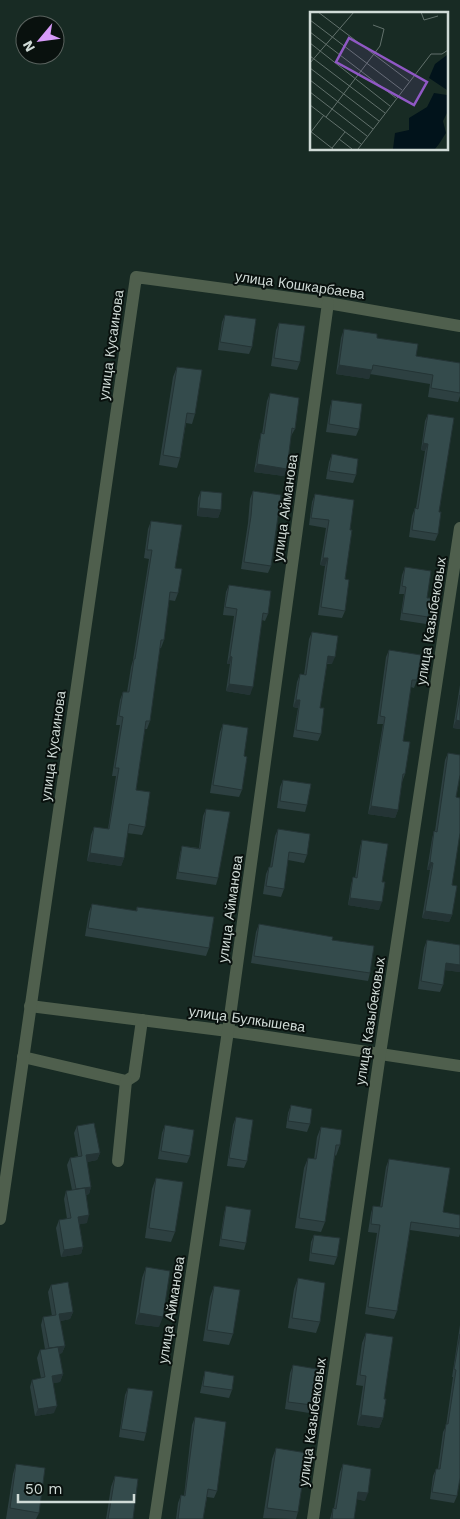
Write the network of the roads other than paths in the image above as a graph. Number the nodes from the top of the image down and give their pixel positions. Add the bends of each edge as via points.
1 (136, 277) joint
2 (328, 303) junction
3 (460, 326) edge
4 (460, 528) edge
5 (30, 1006) junction
6 (142, 1020) junction
7 (228, 1031) junction
8 (380, 1054) junction
9 (23, 1057) junction
10 (460, 1066) edge
11 (126, 1081) junction
12 (118, 1161) dead end
13 (0, 1219) edge
14 (155, 1519) edge
15 (313, 1519) edge

1 - 2 street, улица Кошкарбаева
1 - 5 street, улица Кусаинова
2 - 3 street, улица Кошкарбаева
2 - 7 street, улица Айманова
4 - 8 street, улица Казыбековых
5 - 6 street, улица Булкышева
5 - 9 street, улица Кусаинова
6 - 7 street, улица Булкышева
6 - 11 street via 134,1076
7 - 8 street, улица Булкышева
7 - 14 street, улица Айманова
8 - 10 street, улица Булкышева
8 - 15 street, улица Казыбековых
9 - 11 street
9 - 13 street, улица Кусаинова
11 - 12 street

